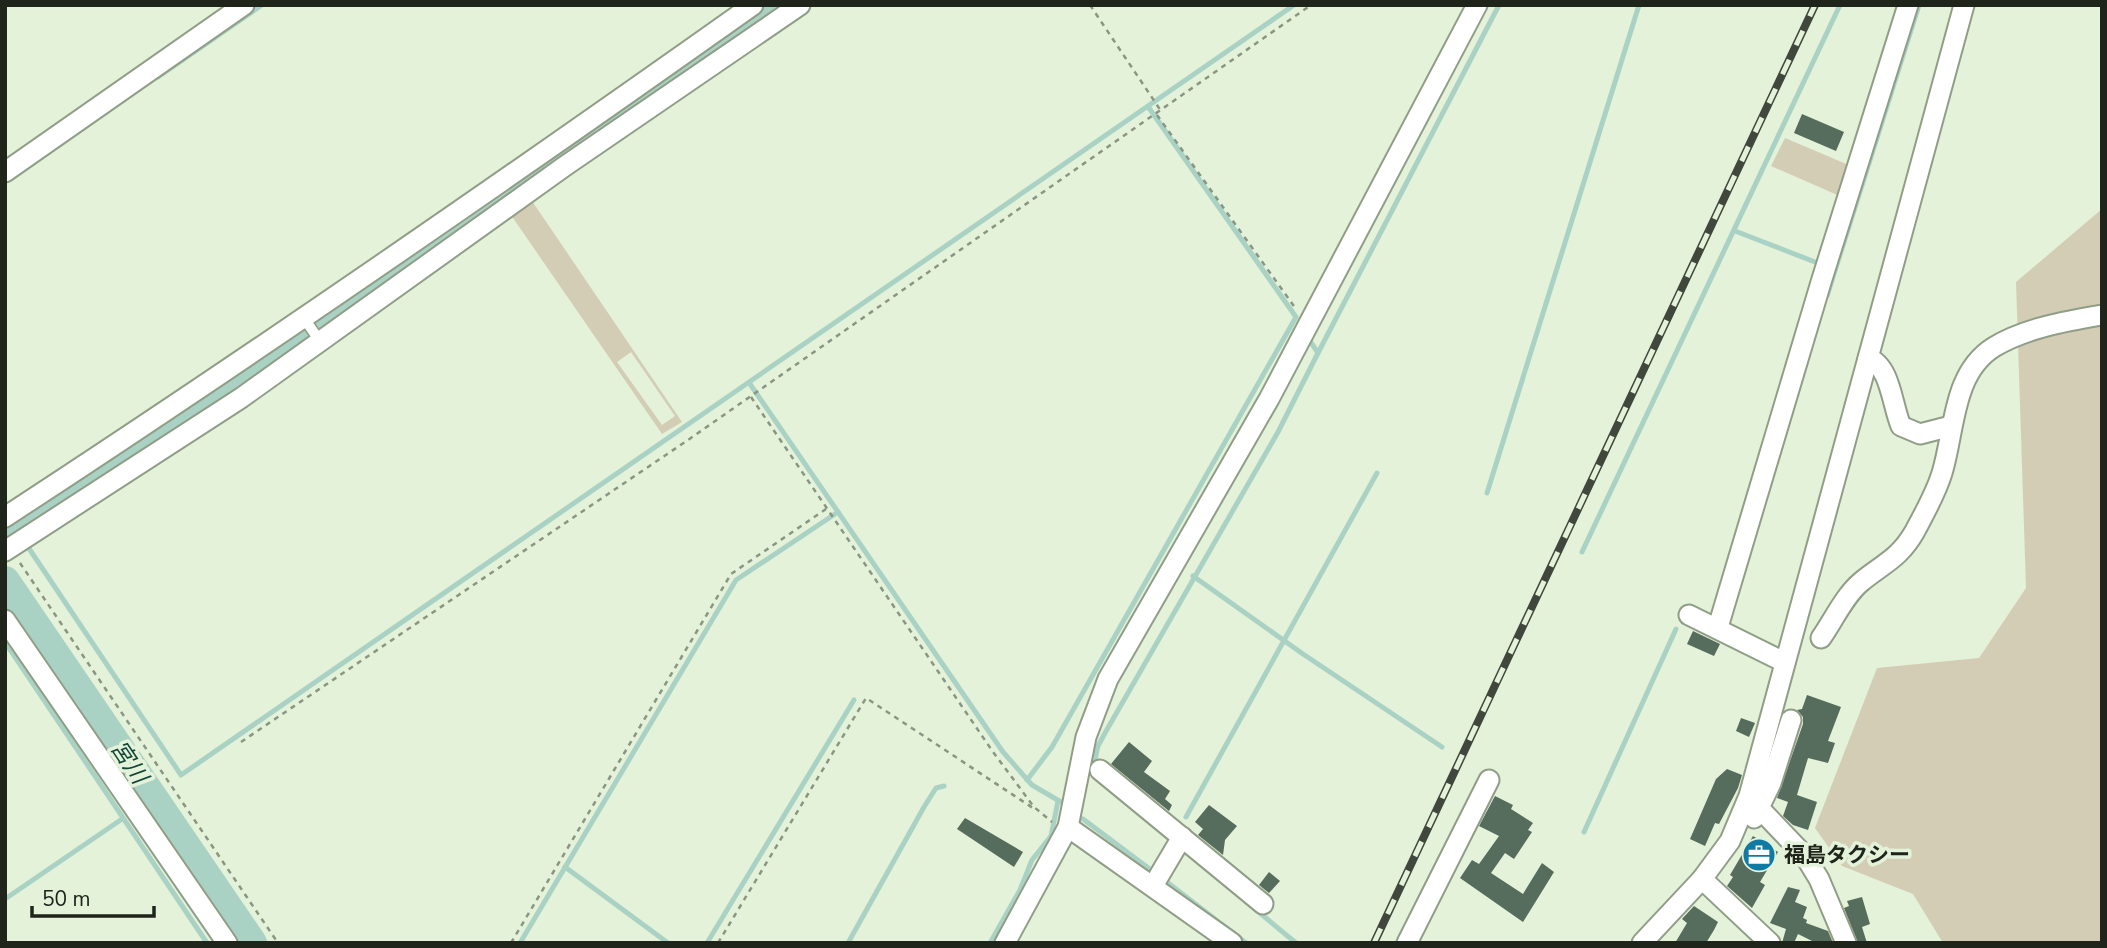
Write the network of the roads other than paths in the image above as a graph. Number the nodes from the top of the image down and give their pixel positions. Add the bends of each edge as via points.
1 (244, 5) edge
2 (753, 5) edge
3 (800, 5) edge
4 (1477, 5) edge
5 (1908, 5) edge
6 (1964, 5) edge
7 (5, 172) edge
8 (2102, 315) edge
9 (305, 321) junction
10 (317, 338) junction
11 (1868, 358) junction
12 (1951, 426) junction
13 (7, 516) edge
14 (7, 545) edge
15 (1689, 615) dead end
16 (5, 620) edge
17 (1718, 627) junction
18 (1821, 638) dead end
19 (1784, 662) junction
20 (1791, 720) dead end
21 (1100, 770) dead end
22 (1489, 780) dead end
23 (1761, 810) junction
24 (1068, 827) junction
25 (1730, 841) junction
26 (1179, 842) junction
27 (1157, 879) junction
28 (1702, 879) junction
29 (1263, 904) dead end
30 (227, 943) edge
31 (1004, 943) edge
32 (1232, 943) edge
33 (1407, 943) edge
34 (1642, 943) edge
35 (1770, 943) edge
36 (1846, 943) edge

1 - 7 street
2 - 9 street
3 - 10 street
4 - 24 street via 1269,399 1108,679 1086,737
5 - 17 street
6 - 11 street
8 - 12 street via 2019,336 1993,348 1964,385
9 - 10 lane
9 - 13 street
10 - 14 street via 164,450
11 - 12 street via 1883,370 1901,426 1920,435
11 - 19 street
12 - 18 street via 1943,471 1899,556 1856,587
15 - 17 street
16 - 30 street
17 - 19 street
19 - 25 street via 1749,796
20 - 23 street
21 - 26 street
22 - 33 street
23 - 25 street
23 - 36 street via 1805,856
24 - 27 street
24 - 31 street
25 - 28 street
26 - 27 street
26 - 29 street
27 - 32 street
28 - 34 street
28 - 35 street

